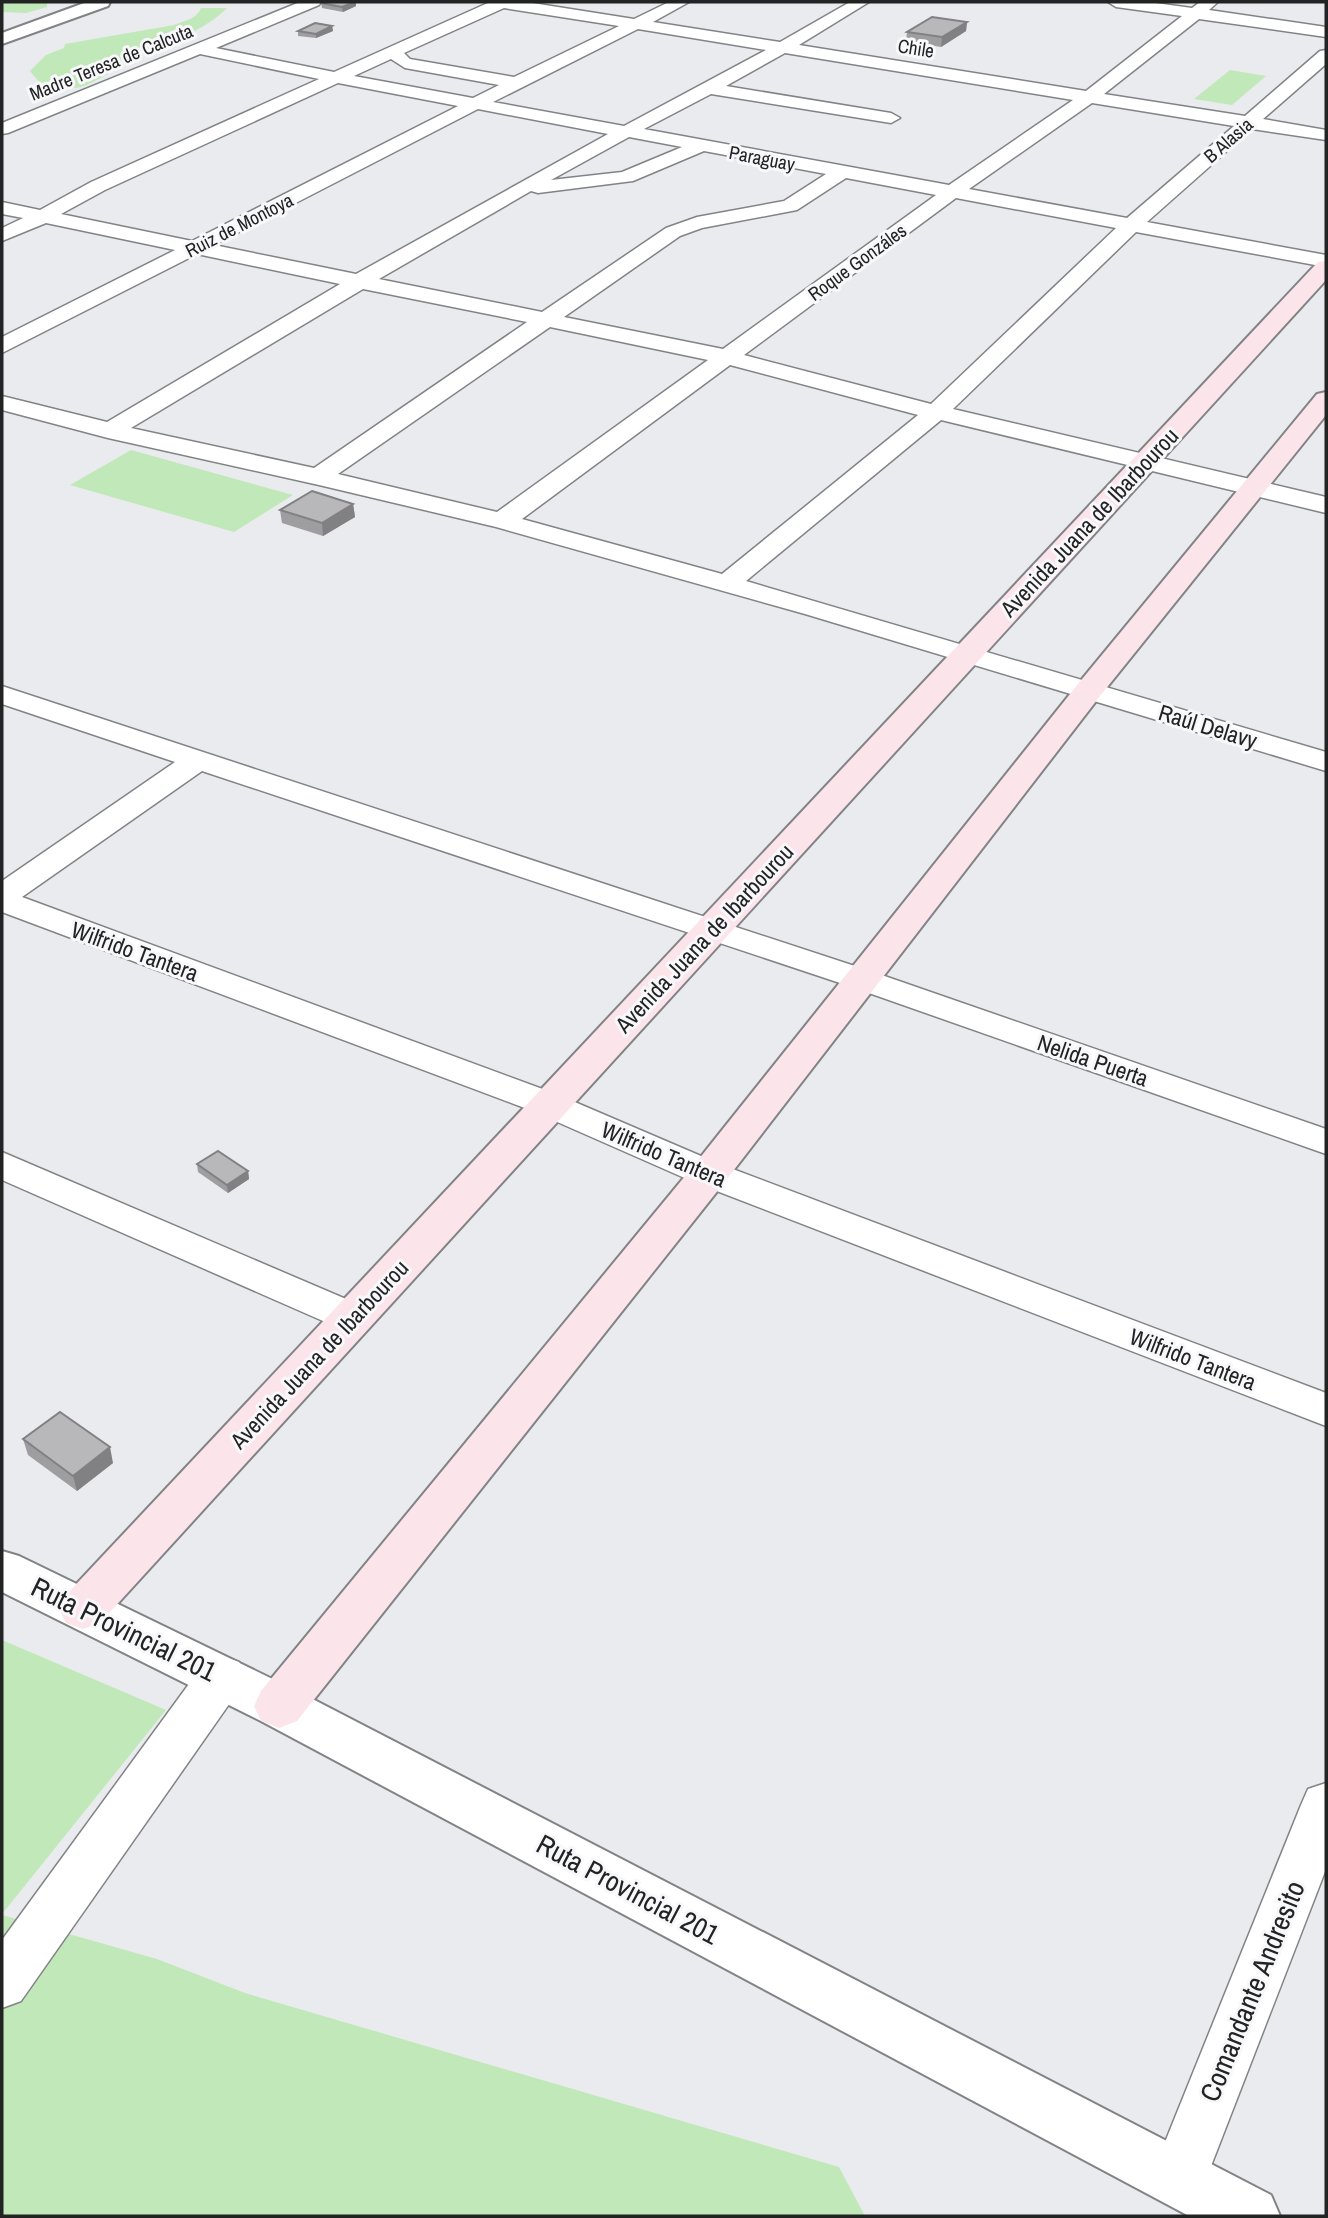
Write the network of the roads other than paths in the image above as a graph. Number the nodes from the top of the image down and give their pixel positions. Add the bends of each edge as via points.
1 (103, 2) edge
2 (313, 2) edge
3 (501, 2) edge
4 (681, 2) edge
5 (861, 2) edge
6 (1116, 2) edge
7 (1203, 8) edge
8 (636, 24) junction
9 (1326, 32) edge
10 (2, 39) edge
11 (786, 48) junction
12 (199, 49) junction
13 (393, 52) junction
14 (1326, 55) edge
15 (337, 78) junction
16 (516, 83) junction
17 (709, 88) junction
18 (1089, 97) junction
19 (476, 104) junction
20 (891, 118) dead end
21 (1248, 123) junction
22 (2, 129) edge
23 (623, 132) junction
24 (1326, 135) edge
25 (701, 146) junction
26 (841, 173) junction
27 (519, 189) junction
28 (951, 193) junction
29 (2, 208) edge
30 (40, 218) junction
31 (1130, 226) junction
32 (2, 235) edge
33 (194, 248) junction
34 (1326, 261) edge
35 (1326, 267) edge
36 (361, 282) junction
37 (547, 321) junction
38 (2, 346) edge
39 (727, 357) junction
40 (1326, 399) edge
41 (2, 403) edge
42 (936, 412) junction
43 (108, 431) junction
44 (1144, 462) junction
45 (316, 478) junction
46 (1253, 488) junction
47 (1326, 505) edge
48 (502, 521) junction
49 (726, 584) junction
50 (966, 654) junction
51 (1089, 690) junction
52 (2, 695) edge
53 (198, 760) junction
54 (1326, 762) edge
55 (2, 896) edge
56 (2, 901) edge
57 (710, 931) junction
58 (860, 979) junction
59 (550, 1105) junction
60 (1326, 1142) edge
61 (2, 1165) edge
62 (709, 1174) junction
63 (353, 1318) junction
64 (1326, 1410) edge
65 (2, 1570) edge
66 (83, 1609) junction
67 (222, 1676) junction
68 (279, 1706) junction
69 (1326, 1805) edge
70 (2, 1983) edge
71 (1179, 2177) junction
72 (1250, 2216) edge

1 - 10 street
2 - 12 street, Madre Teresa de Calcuta
3 - 8 street, Chile
3 - 13 street
4 - 8 street, Ruiz de Montoya
5 - 11 street
6 - 7 street
7 - 9 street
7 - 18 street, Roque Gonzáles
8 - 11 street, Chile
8 - 16 street, Ruiz de Montoya
11 - 17 street
11 - 18 street, Chile
12 - 15 street, Paraguay
12 - 22 street, Madre Teresa de Calcuta
13 - 15 street
13 - 16 street via 405,63
14 - 21 street, B Alasia
15 - 19 street, Paraguay
15 - 30 street via 98,186
16 - 19 street, Ruiz de Montoya
17 - 20 street
17 - 23 street
18 - 21 street, Chile
18 - 28 street, Roque Gonzáles
19 - 23 street, Paraguay
19 - 33 street, Ruiz de Montoya
21 - 24 street, Chile
21 - 31 street, B Alasia
23 - 25 street, Paraguay
23 - 27 street
25 - 26 street, Paraguay
25 - 27 street via 625,177
26 - 28 street, Paraguay
26 - 37 street via 790,205 673,232
27 - 36 street
28 - 31 street, Paraguay
28 - 39 street, Roque Gonzáles
29 - 30 street
30 - 32 street
30 - 33 street
31 - 34 street, Paraguay
31 - 42 street, B Alasia
33 - 36 street
33 - 38 street, Ruiz de Montoya
35 - 44 main road, Avenida Juana de Ibarbourou
36 - 37 street
36 - 43 street
37 - 39 street
37 - 45 street
39 - 42 street
39 - 48 street, Roque Gonzáles
40 - 46 main road
41 - 43 street
42 - 44 street
42 - 49 street, B Alasia
43 - 45 street, Raúl Delavy
44 - 46 street
44 - 50 main road, Avenida Juana de Ibarbourou
45 - 48 street, Raúl Delavy
46 - 47 street
46 - 51 main road
48 - 49 street, Raúl Delavy
49 - 50 street, Raúl Delavy
50 - 51 street, Raúl Delavy
50 - 57 main road, Avenida Juana de Ibarbourou
51 - 54 street, Raúl Delavy
51 - 58 main road
52 - 53 street, Nelida Puerta
53 - 55 street
53 - 57 street, Nelida Puerta
56 - 59 street, Wilfrido Tantera
57 - 58 street, Nelida Puerta
57 - 59 main road, Avenida Juana de Ibarbourou
58 - 60 street, Nelida Puerta
58 - 62 main road
59 - 62 street, Wilfrido Tantera
59 - 63 main road, Avenida Juana de Ibarbourou
61 - 63 street
62 - 64 street, Wilfrido Tantera
62 - 68 main road
63 - 66 main road, Avenida Juana de Ibarbourou
65 - 66 street, Ruta Provincial 201
66 - 67 street, Ruta Provincial 201
67 - 68 street, Ruta Provincial 201
67 - 70 street
68 - 71 street, Ruta Provincial 201
69 - 71 street, Comandante Andresito
71 - 72 street, Ruta Provincial 201

